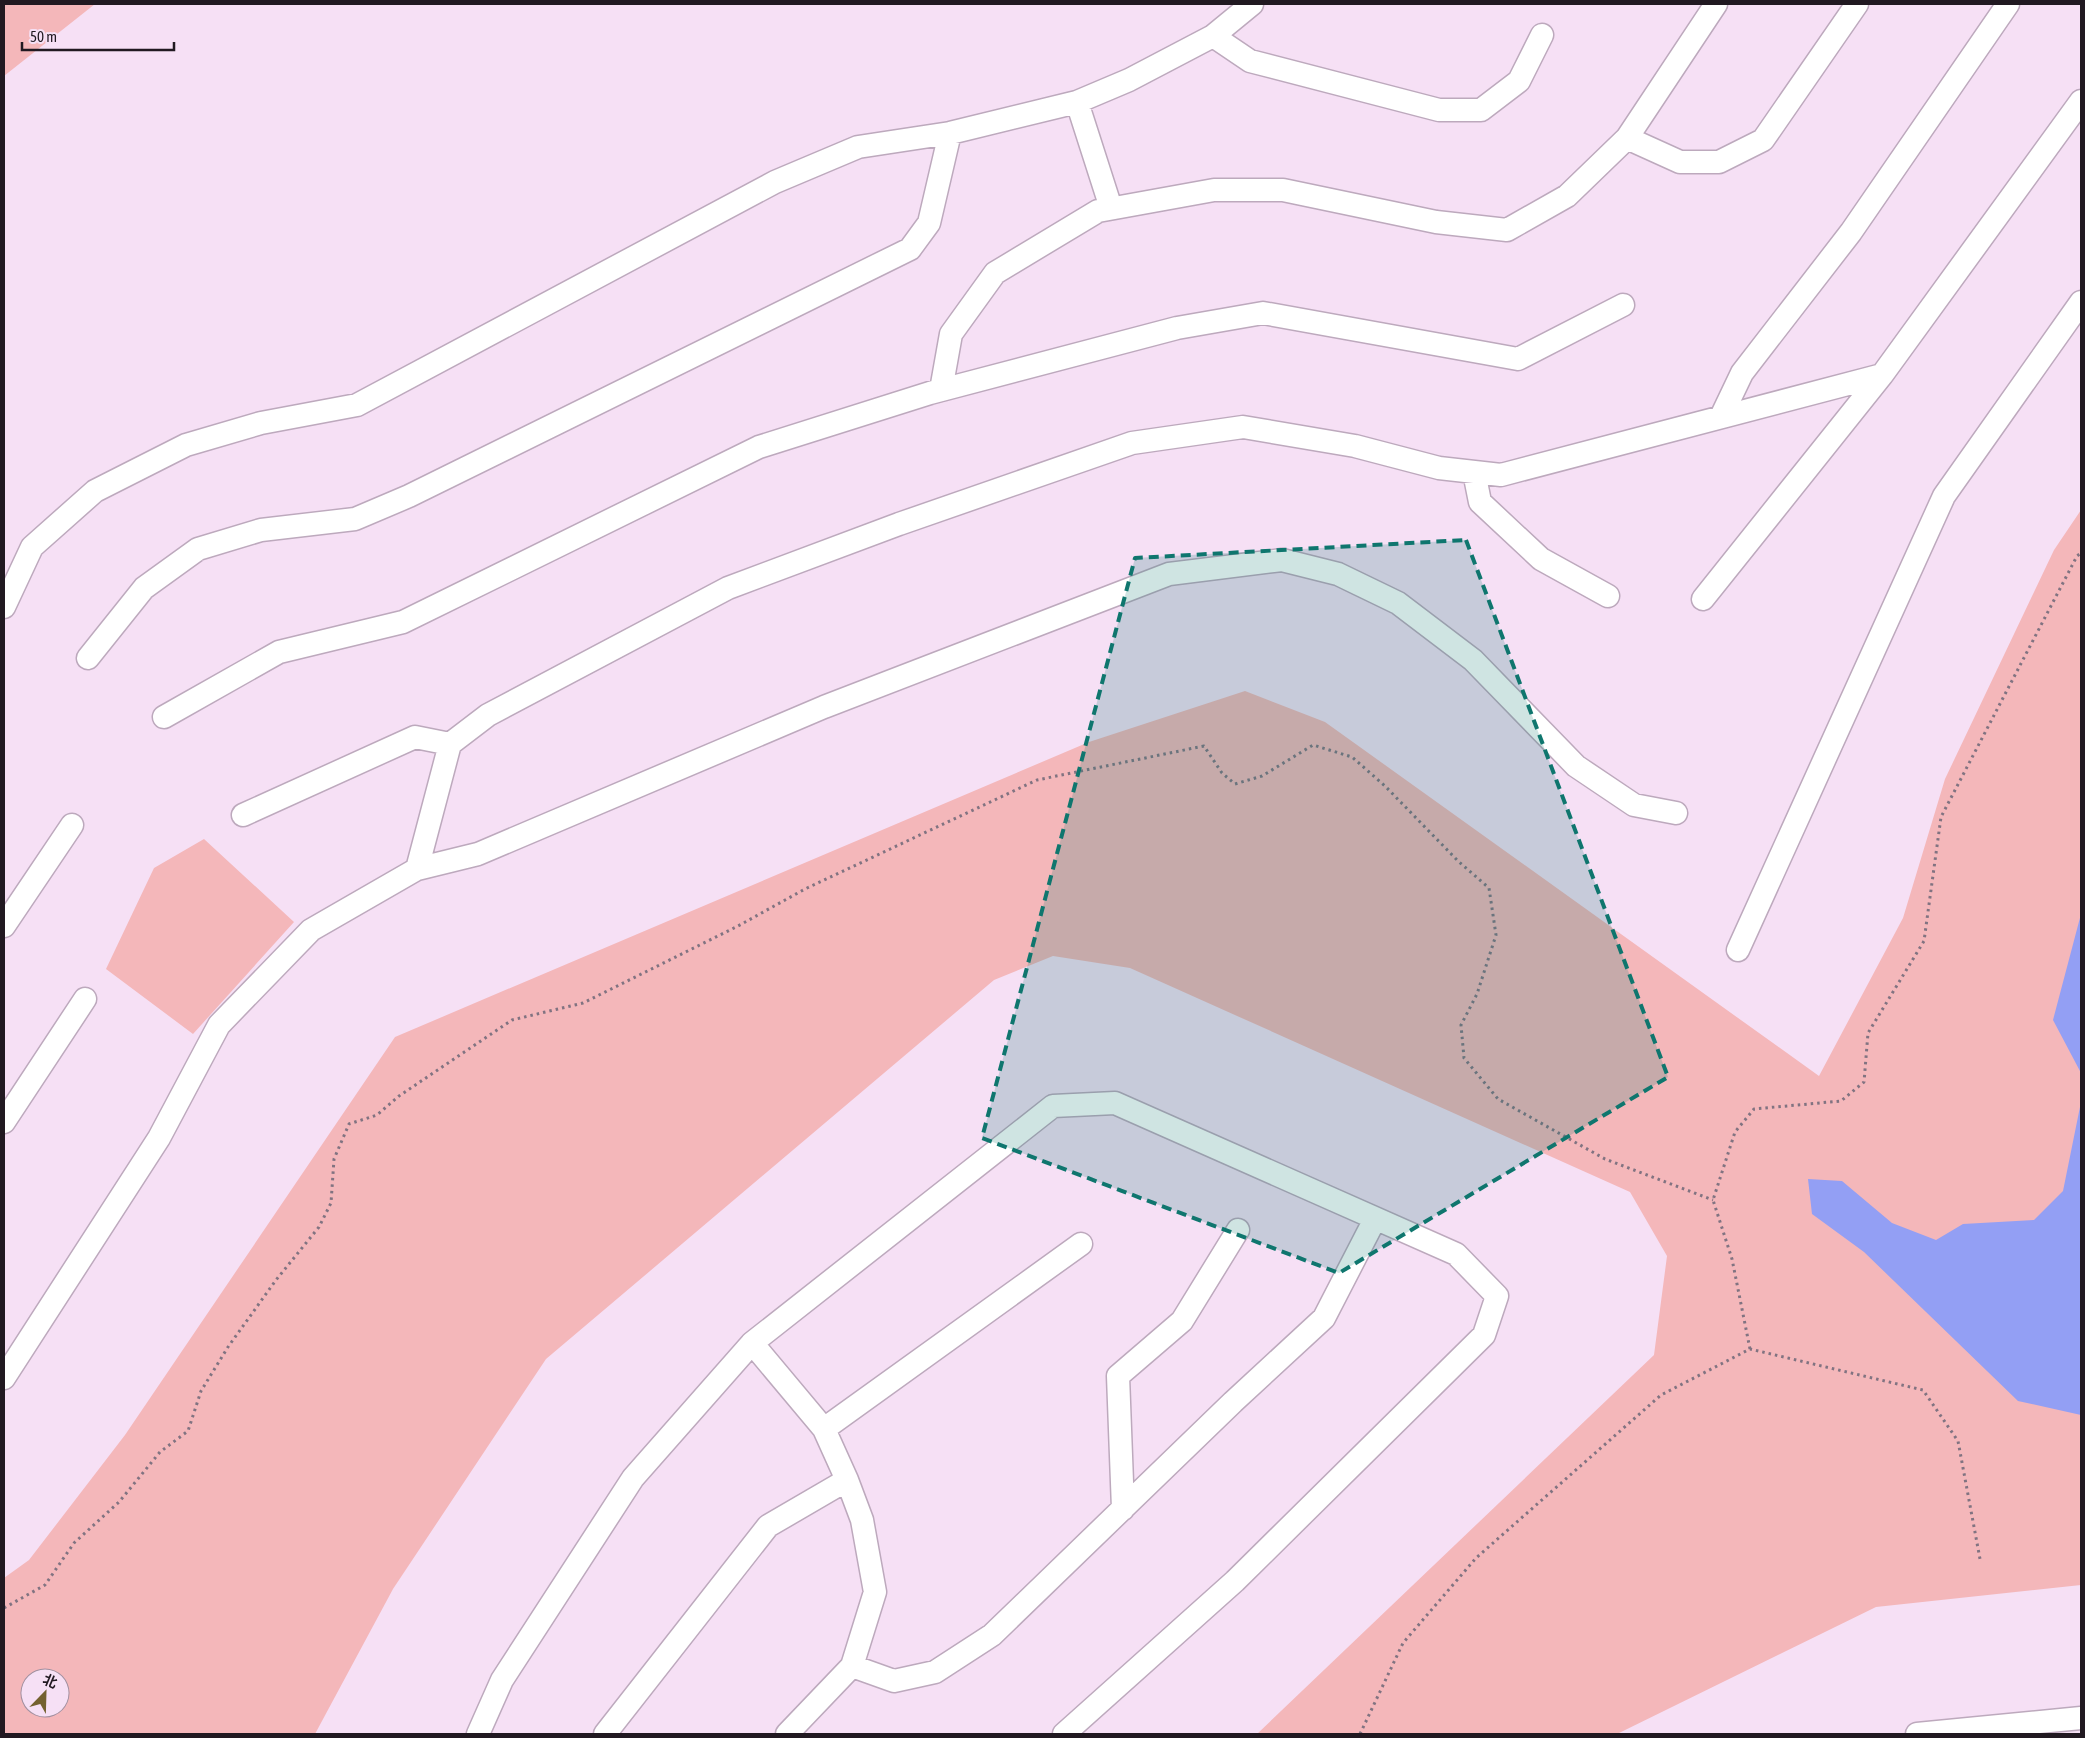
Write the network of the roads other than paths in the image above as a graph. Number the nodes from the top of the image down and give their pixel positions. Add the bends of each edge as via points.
1 (1252, 4) edge
2 (1716, 4) edge
3 (1857, 4) edge
4 (2008, 4) edge
5 (1542, 34) dead end
6 (1213, 36) junction
7 (2081, 100) edge
8 (1077, 102) junction
9 (950, 133) junction
10 (1627, 138) junction
11 (1111, 208) junction
12 (2081, 302) edge
13 (1623, 305) dead end
14 (1882, 375) junction
15 (941, 390) junction
16 (1721, 417) junction
17 (1474, 472) junction
18 (1608, 596) dead end
19 (1703, 598) dead end
20 (4, 607) edge
21 (88, 658) dead end
22 (164, 717) dead end
23 (450, 744) junction
24 (1676, 813) dead end
25 (244, 815) dead end
26 (72, 825) dead end
27 (417, 869) junction
28 (4, 926) edge
29 (1738, 950) dead end
30 (85, 999) dead end
31 (4, 1122) edge
32 (1375, 1219) junction
33 (1238, 1230) dead end
34 (1081, 1244) dead end
35 (752, 1343) junction
36 (4, 1378) edge
37 (824, 1429) junction
38 (847, 1480) junction
39 (1123, 1509) junction
40 (852, 1666) junction
41 (2081, 1718) edge
42 (1977, 1731) edge
43 (478, 1734) edge
44 (605, 1734) edge
45 (787, 1734) edge
46 (1064, 1734) edge
47 (1917, 1734) edge

1 - 6 street
2 - 10 street
3 - 10 street via 1763,140 1720,162 1680,162
4 - 16 street via 1851,232 1742,373
5 - 6 street via 1519,81 1481,110 1439,110 1250,60
6 - 8 street via 1129,80
7 - 14 street
8 - 9 street
8 - 11 street
9 - 20 street via 858,147 775,182 357,405 261,424 186,445 95,491 32,547
9 - 21 street via 929,223 910,249 409,496 355,518 261,530 198,548 144,588
10 - 11 street via 1567,196 1507,230 1436,222 1283,190 1214,190
11 - 15 street via 1098,211 995,273 951,334
12 - 29 street via 1944,496
13 - 15 street via 1518,359 1263,313 1177,328
14 - 16 street
14 - 19 street
15 - 22 street via 759,446 404,622 278,652
16 - 17 street via 1501,475
17 - 18 street via 1480,502 1541,559
17 - 23 street via 1439,468 1355,446 1243,427 1132,443 728,588 488,715
23 - 25 street via 415,737
23 - 27 street
24 - 27 street via 1634,805 1576,766 1473,660 1398,603 1338,574 1282,560 1169,574 824,707 478,854
26 - 28 street
27 - 36 street via 311,930 219,1025 159,1138
30 - 31 street
32 - 35 street via 1115,1103 1054,1106
32 - 39 street via 1324,1318
32 - 46 street via 1456,1254 1496,1296 1484,1335 1235,1581
33 - 39 street via 1182,1321 1118,1376
34 - 37 street
35 - 37 street
35 - 43 street via 633,1478 502,1680
37 - 38 street
38 - 40 street via 862,1520 875,1592
38 - 44 street via 768,1526
39 - 40 street via 992,1635 935,1672 894,1681
40 - 45 street
41 - 42 street
42 - 47 street

